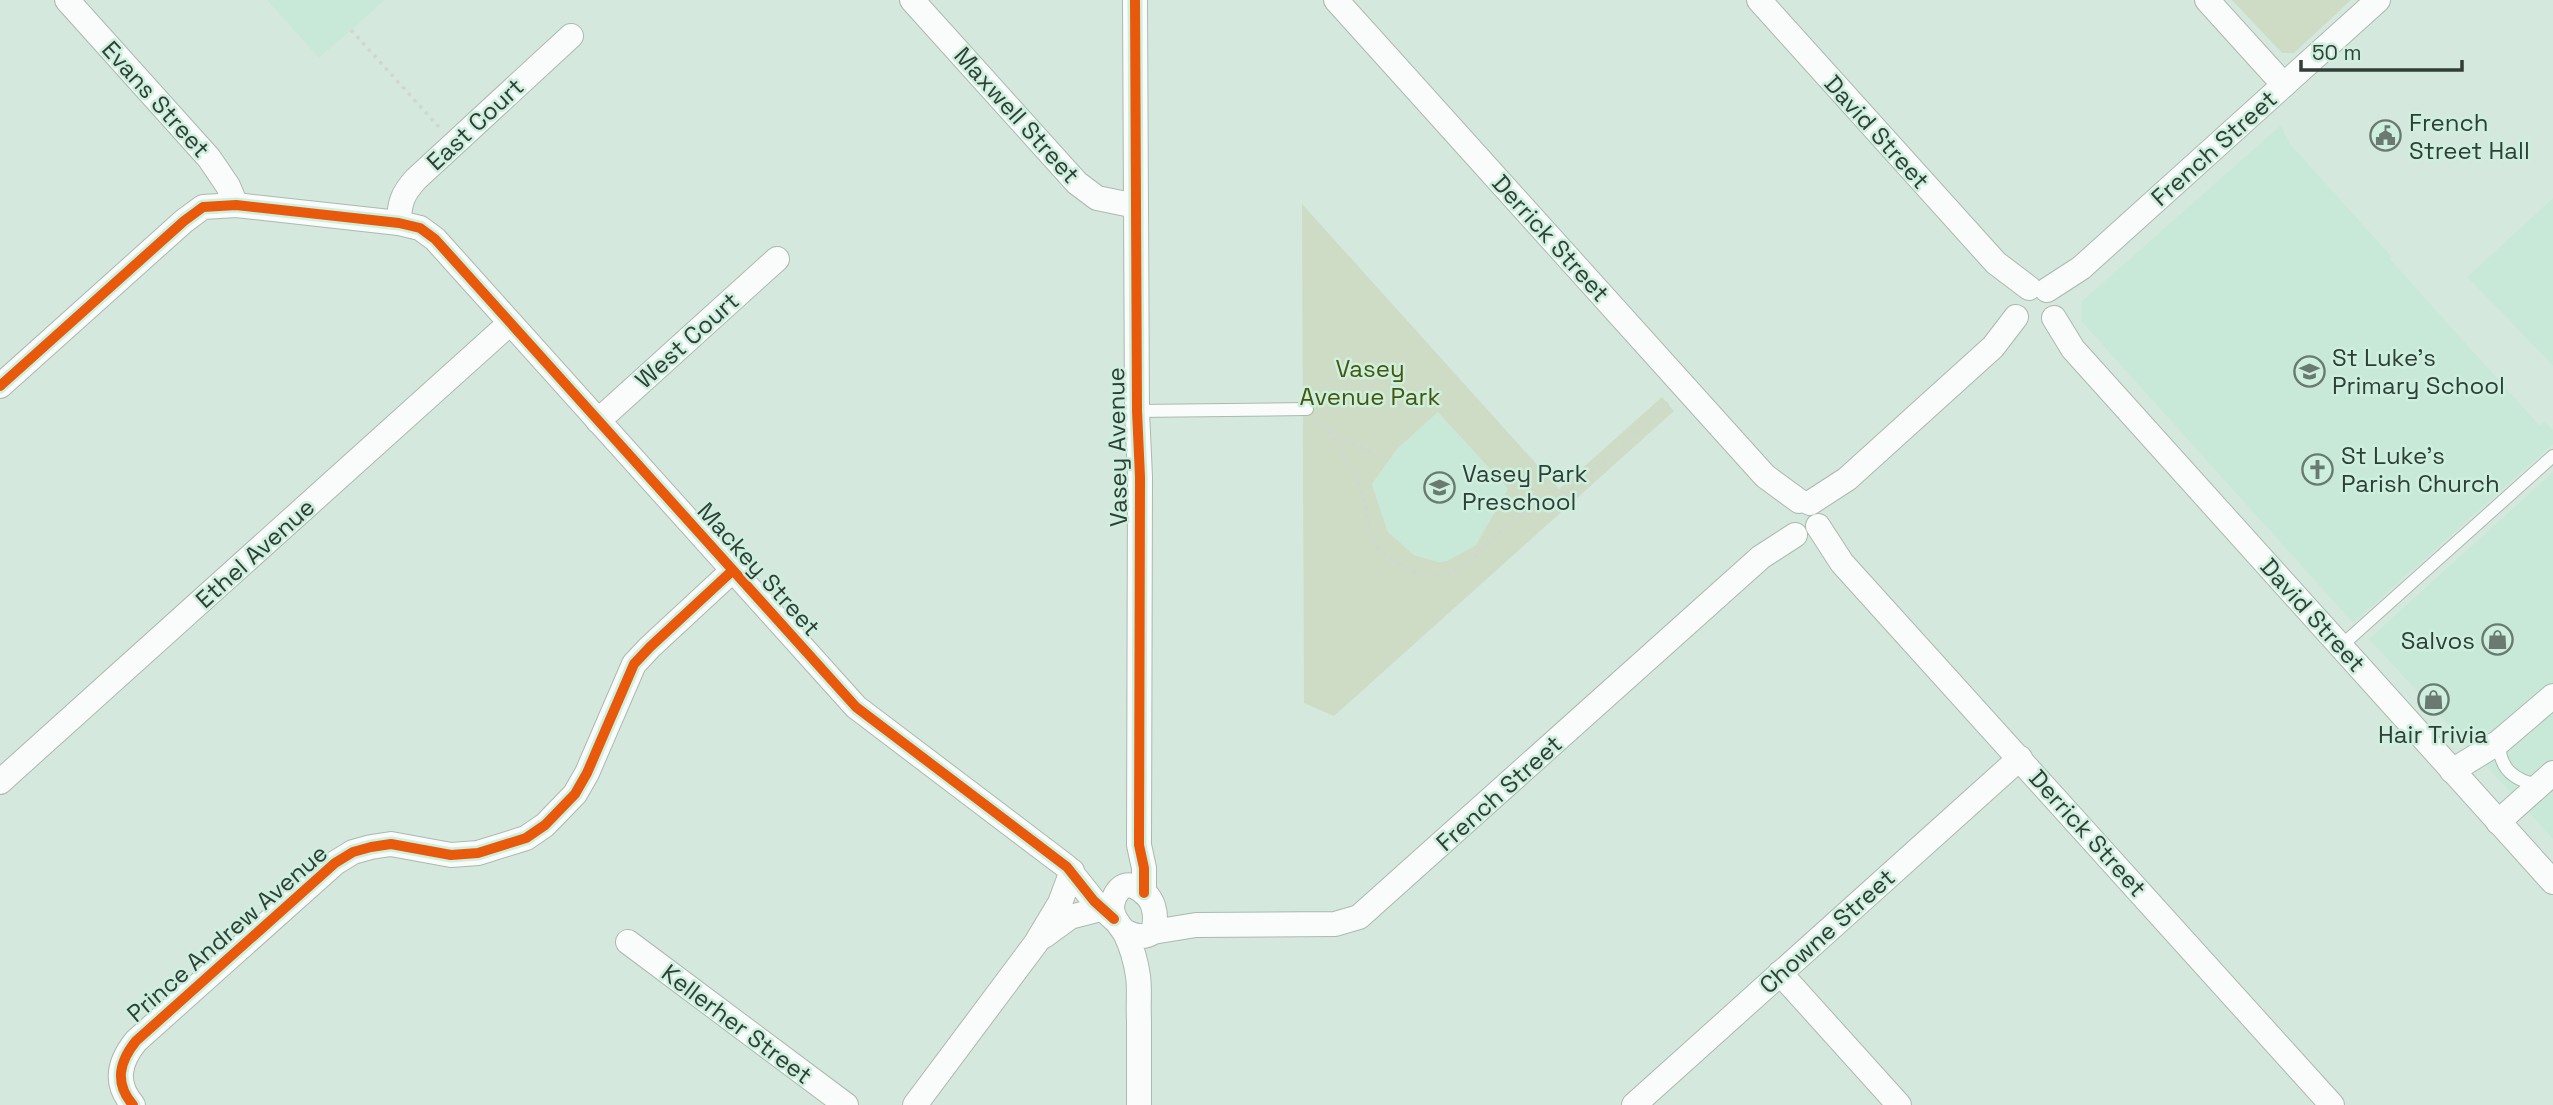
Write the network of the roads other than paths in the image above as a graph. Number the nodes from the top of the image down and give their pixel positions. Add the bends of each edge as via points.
1 (67, 0) edge
2 (912, 0) edge
3 (1135, 0) edge
4 (1336, 0) edge
5 (1759, 0) edge
6 (2207, 0) edge
7 (2378, 0) edge
8 (571, 36) dead end
9 (2284, 85) junction
10 (236, 205) junction
11 (1136, 206) junction
12 (399, 223) junction
13 (776, 259) dead end
14 (2036, 310) junction
15 (510, 323) junction
16 (0, 386) edge
17 (1307, 409) dead end
18 (1137, 411) junction
19 (598, 421) junction
20 (2553, 456) edge
21 (1803, 519) junction
22 (732, 571) junction
23 (2342, 646) junction
24 (2553, 696) edge
25 (2500, 742) junction
26 (2020, 758) junction
27 (2452, 771) junction
28 (2546, 779) edge
29 (0, 782) edge
30 (2498, 822) junction
31 (1072, 871) junction
32 (2553, 882) edge
33 (1132, 911) junction
34 (628, 942) dead end
35 (1036, 943) junction
36 (1780, 973) junction
37 (133, 1105) edge
38 (846, 1105) edge
39 (915, 1105) edge
40 (1139, 1105) edge
41 (1634, 1105) edge
42 (1899, 1105) edge
43 (2333, 1105) edge

1 - 10 street, Evans Street via 209,158
2 - 11 street, Maxwell Street via 1077,183 1097,198
3 - 11 street, Vasey Avenue
4 - 21 street, Derrick Street
5 - 14 street, David Street
6 - 9 street
7 - 9 street, French Street
8 - 12 street, East Court via 407,189 399,206
9 - 14 street, French Street
10 - 12 street, Mackey Street
10 - 16 street, Mackey Street via 211,205 194,212
11 - 18 street, Vasey Avenue
12 - 15 street, Mackey Street via 413,225 435,239
13 - 19 street, West Court
14 - 21 street, French Street
14 - 23 street, David Street
15 - 19 street, Mackey Street
15 - 29 street, Ethel Avenue
17 - 18 lane
18 - 33 street, Vasey Avenue via 1139,845 1144,868
19 - 22 street, Mackey Street
20 - 23 lane
21 - 26 street, Derrick Street
21 - 33 street, French Street via 1359,917 1335,924 1196,925
22 - 31 street, Mackey Street via 856,707
22 - 37 street, Prince Andrew Avenue via 634,664 587,773 575,794 545,825 526,838 478,853 451,855 391,844 353,852 319,876 136,1041 121,1063 120,1075 122,1090
23 - 27 street, David Street
24 - 25 street
25 - 27 street
25 - 28 lane via 2501,761 2515,778
26 - 36 street, Chowne Street
26 - 43 street, Derrick Street
27 - 30 street, David Street
28 - 30 street
30 - 32 street, David Street
31 - 33 street, Mackey Street
31 - 35 street via 1060,903
33 - 35 street via 1070,917
33 - 40 street, Vasey Avenue via 1132,950 1138,977
34 - 38 street, Kellerher Street
35 - 39 street
36 - 41 street, Chowne Street
36 - 42 street

